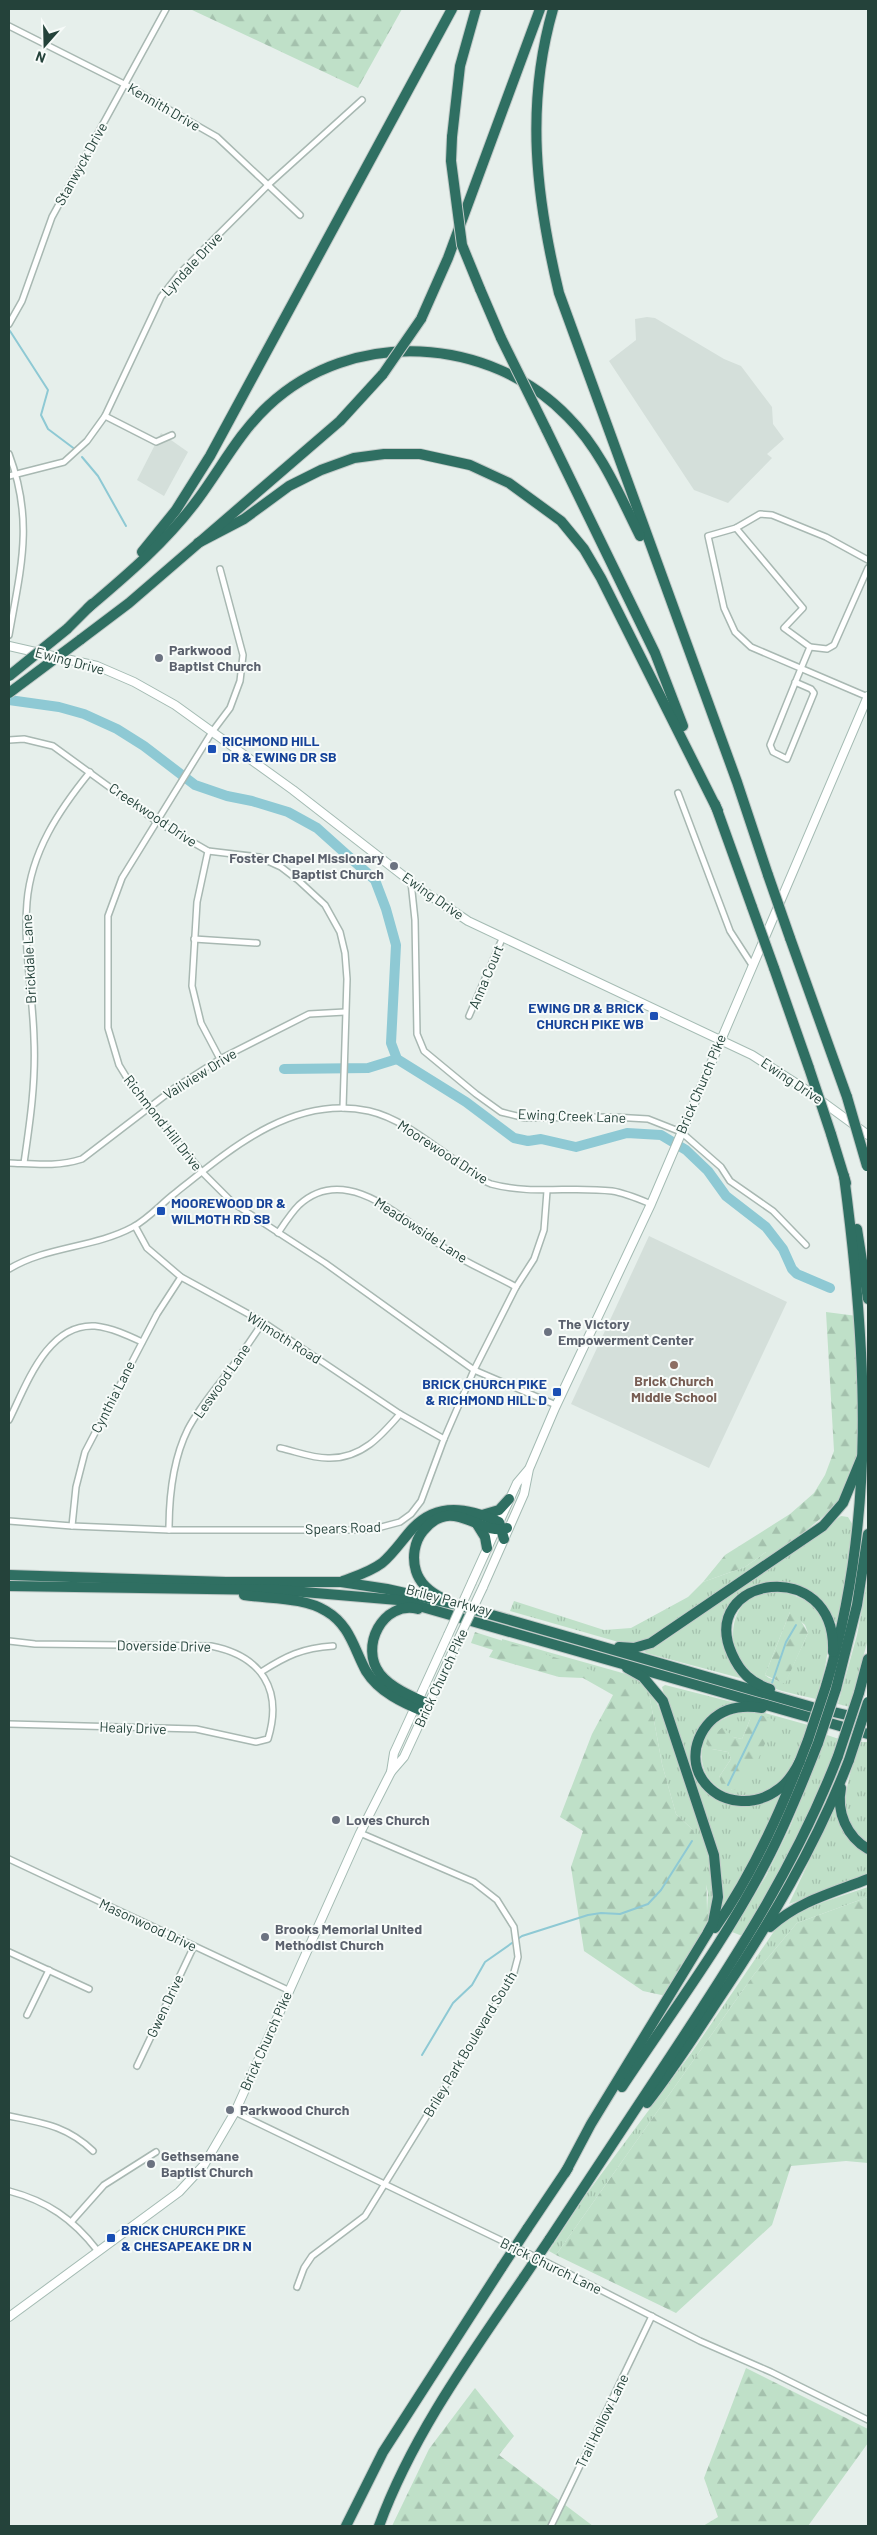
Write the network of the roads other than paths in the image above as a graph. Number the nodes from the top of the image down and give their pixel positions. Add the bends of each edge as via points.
1 (166, 9) edge
2 (452, 9) edge
3 (476, 9) edge
4 (540, 9) edge
5 (553, 9) edge
6 (9, 26) edge
7 (124, 84) junction
8 (362, 100) dead end
9 (270, 184) junction
10 (300, 215) dead end
11 (9, 324) edge
12 (105, 416) junction
13 (172, 435) dead end
14 (9, 454) edge
15 (16, 474) junction
16 (9, 476) edge
17 (736, 528) junction
18 (198, 543) junction
19 (868, 560) edge
20 (868, 568) edge
21 (220, 569) dead end
22 (660, 574) junction
23 (88, 608) junction
24 (9, 634) edge
25 (9, 646) edge
26 (810, 647) junction
27 (801, 669) junction
28 (9, 676) edge
29 (795, 682) junction
30 (9, 692) edge
31 (868, 697) edge
32 (212, 732) junction
33 (9, 740) edge
34 (90, 772) junction
35 (678, 793) dead end
36 (718, 811) junction
37 (156, 821) junction
38 (208, 851) junction
39 (410, 881) junction
40 (194, 939) junction
41 (502, 939) junction
42 (258, 943) dead end
43 (752, 965) junction
44 (345, 1012) junction
45 (469, 1016) dead end
46 (720, 1040) junction
47 (220, 1059) junction
48 (149, 1107) junction
49 (343, 1108) junction
50 (680, 1134) junction
51 (868, 1135) edge
52 (9, 1162) edge
53 (24, 1163) junction
54 (868, 1169) edge
55 (202, 1172) junction
56 (844, 1176) junction
57 (547, 1191) junction
58 (651, 1204) junction
59 (135, 1226) junction
60 (278, 1233) junction
61 (806, 1245) dead end
62 (9, 1269) edge
63 (180, 1277) junction
64 (516, 1287) junction
65 (868, 1299) edge
66 (263, 1322) junction
67 (142, 1342) junction
68 (474, 1370) junction
69 (556, 1406) junction
70 (400, 1414) junction
71 (9, 1420) edge
72 (444, 1439) junction
73 (865, 1447) junction
74 (280, 1448) dead end
75 (529, 1469) junction
76 (509, 1499) junction
77 (479, 1518) junction
78 (9, 1521) edge
79 (72, 1526) junction
80 (169, 1530) junction
81 (502, 1530) junction
82 (868, 1534) edge
83 (487, 1548) junction
84 (9, 1575) edge
85 (341, 1582) junction
86 (9, 1586) edge
87 (188, 1589) junction
88 (454, 1604) junction
89 (495, 1626) junction
90 (9, 1641) edge
91 (332, 1646) dead end
92 (603, 1647) junction
93 (589, 1653) junction
94 (868, 1659) edge
95 (261, 1672) junction
96 (831, 1672) junction
97 (831, 1687) junction
98 (868, 1702) edge
99 (416, 1704) junction
100 (812, 1707) junction
101 (427, 1708) junction
102 (794, 1712) junction
103 (868, 1720) edge
104 (9, 1724) edge
105 (868, 1734) edge
106 (256, 1742) joint
107 (813, 1742) junction
108 (800, 1761) junction
109 (391, 1772) junction
110 (844, 1774) junction
111 (360, 1833) junction
112 (868, 1849) edge
113 (9, 1860) edge
114 (868, 1879) edge
115 (763, 1933) junction
116 (194, 1946) junction
117 (9, 1952) edge
118 (690, 1964) junction
119 (49, 1970) junction
120 (89, 1989) dead end
121 (288, 1990) junction
122 (28, 2015) dead end
123 (137, 2066) dead end
124 (234, 2112) junction
125 (9, 2116) edge
126 (93, 2151) dead end
127 (156, 2152) dead end
128 (597, 2167) junction
129 (565, 2173) junction
130 (384, 2186) junction
131 (9, 2191) edge
132 (72, 2221) junction
133 (97, 2250) junction
134 (297, 2287) dead end
135 (652, 2316) junction
136 (9, 2317) edge
137 (868, 2420) edge
138 (346, 2526) edge
139 (378, 2526) edge
140 (551, 2526) edge

1 - 7 street, Stanwyck Drive
2 - 23 highway via 196,481 142,552
3 - 36 highway, bridge via 460,66 452,138 451,161 462,245 500,338 655,653
4 - 18 highway, bridge via 448,258 421,319 383,374 340,421
5 - 22 highway via 540,69 535,125 544,232 559,293
6 - 7 street, Kennith Drive
7 - 9 street, Kennith Drive via 217,137
7 - 11 street, Stanwyck Drive via 52,217 22,301
8 - 9 street, Lyndale Drive
9 - 10 street, Kennith Drive
9 - 12 street, Lyndale Drive via 179,274 161,297
12 - 13 street via 156,442
12 - 15 street, Lyndale Drive via 87,441 64,462
14 - 15 street
15 - 16 street, Lyndale Drive
15 - 24 street via 24,516 24,551
17 - 19 street via 760,514 778,516
17 - 26 street via 803,608 784,628
17 - 27 street via 708,536 724,608 735,632 751,647
18 - 30 highway, bridge via 128,603
18 - 36 highway via 244,519 289,486 354,458 420,454 470,465 509,484 561,521 584,549
20 - 26 street via 834,645 827,649
21 - 32 street, Richmond Hill Drive via 243,655 240,681 230,708
22 - 23 highway via 597,452 550,398 527,382 486,364 439,353 398,351 346,360 300,382 269,405 252,422 184,517 135,568
22 - 54 highway, bridge via 738,782 847,1098
23 - 28 highway, bridge
25 - 32 main road, Ewing Drive via 97,666 175,705
26 - 27 street
27 - 29 street
27 - 31 street
29 - 29 street via 814,693 787,759 772,752 770,745
31 - 43 main road, Brick Church Pike
32 - 37 street, Richmond Hill Drive
32 - 39 main road, Ewing Drive
33 - 34 street, Creekwood Drive via 24,739 53,746
34 - 37 street, Creekwood Drive
34 - 53 street, Brickdale Lane via 56,816 29,884 26,923 34,1076
35 - 43 street via 730,930
36 - 56 highway, bridge
37 - 38 street, Creekwood Drive
37 - 48 street, Richmond Hill Drive via 122,878 108,916 108,1028 119,1065
38 - 40 street via 197,902
38 - 44 street, Creekwood Drive via 259,857 281,867 325,905 340,932 345,952
39 - 41 main road, Ewing Drive via 468,921
39 - 50 street, Ewing Creek Lane via 415,920 417,1034 424,1051 502,1112 525,1118 648,1119
40 - 42 street
40 - 47 street via 194,1000 201,1023
41 - 45 street, Anna Court
41 - 46 main road, Ewing Drive
43 - 46 main road, Brick Church Pike
44 - 47 street, Vailview Drive via 310,1014
44 - 49 street, Creekwood Drive
46 - 50 main road, Brick Church Pike
46 - 51 main road, Ewing Drive via 772,1066
47 - 48 street, Vailview Drive
48 - 53 street, Vailview Drive via 82,1160 65,1165
48 - 55 street, Richmond Hill Drive
49 - 55 street, Moorewood Drive via 312,1110 281,1120 254,1134
49 - 57 street, Moorewood Drive via 369,1111 398,1122 489,1183 521,1190
50 - 58 main road, Brick Church Pike
50 - 61 street, Ewing Creek Lane via 721,1167 736,1186 773,1211
52 - 53 street, Vailview Drive
55 - 59 street, Moorewood Drive
55 - 60 street, Richmond Hill Drive via 232,1203
56 - 65 highway via 855,1216
56 - 73 highway via 860,1322
57 - 58 street, Moorewood Drive via 614,1191
57 - 64 street, Spears Road via 544,1230 534,1259
58 - 69 main road, Brick Church Pike
59 - 62 street, Moorewood Drive via 101,1240 26,1259
59 - 63 street, Wilmoth Road via 147,1248
60 - 64 street, Meadowside Lane via 299,1205 317,1194 340,1189 364,1193 452,1254
60 - 68 street, Richmond Hill Drive
63 - 66 street, Wilmoth Road
63 - 67 street, Cynthia Lane
64 - 68 street, Spears Road
66 - 70 street, Wilmoth Road
66 - 80 street, Leswood Lane via 206,1398 187,1430 169,1504
67 - 71 street via 114,1330 93,1326 70,1332 50,1344
67 - 79 street, Cynthia Lane via 85,1452 76,1487
68 - 69 street, Richmond Hill Drive
68 - 72 street, Spears Road
69 - 75 main road, Brick Church Pike
70 - 72 street, Wilmoth Road
70 - 74 street via 376,1441 357,1453 330,1458
72 - 80 street, Spears Road via 421,1501 411,1514 384,1528
73 - 92 highway via 843,1503 823,1526 651,1643 634,1648
73 - 96 highway via 856,1558
75 - 76 main road, Brick Church Pike via 516,1483
75 - 81 main road, Brick Church Pike via 524,1494
76 - 77 highway via 499,1510
76 - 81 main road, Brick Church Pike
77 - 81 highway
77 - 83 highway
77 - 85 highway via 452,1509 432,1514 413,1528 380,1564
77 - 88 highway via 450,1516 434,1521 418,1536 414,1550 416,1571 422,1584
78 - 79 street, Spears Road
79 - 80 street, Spears Road
81 - 83 main road, Brick Church Pike
81 - 101 main road, Brick Church Pike, bridge via 483,1587
82 - 97 highway via 857,1605
83 - 99 main road, Brick Church Pike, bridge
84 - 85 highway, Briley Parkway
85 - 88 highway, Briley Parkway
86 - 87 highway, Briley Parkway
87 - 89 highway, Briley Parkway via 280,1590 398,1600
87 - 99 highway via 302,1602 326,1610 353,1639 366,1670 378,1685
88 - 92 highway, Briley Parkway
89 - 93 highway, Briley Parkway
89 - 99 highway via 476,1625 415,1608 394,1613 384,1620 372,1640 374,1664 380,1675
90 - 95 street, Doverside Drive via 211,1646 230,1650
91 - 95 street via 308,1648
92 - 100 highway, Briley Parkway
93 - 102 highway, Briley Parkway
93 - 118 highway via 634,1671 659,1694 701,1815 717,1869 718,1897 713,1923
94 - 128 highway, bridge via 838,1756 803,1838 768,1904
95 - 106 street, Doverside Drive via 273,1696 273,1720 268,1739
96 - 97 highway
96 - 100 highway via 833,1634 825,1614 812,1599 787,1587 768,1586 747,1594 734,1608 727,1628 727,1640 743,1674
97 - 107 highway, bridge
98 - 110 highway, bridge
99 - 101 highway
99 - 109 main road, Brick Church Pike via 394,1753
100 - 103 highway, Briley Parkway
101 - 109 main road, Brick Church Pike via 404,1757
102 - 105 highway, Briley Parkway
102 - 108 highway via 750,1706 723,1712 704,1728 695,1757 702,1779 713,1791 740,1801 754,1800 780,1788
104 - 106 street, Healy Drive via 196,1729
107 - 108 highway
107 - 129 highway via 790,1812 740,1909
108 - 118 highway via 782,1808 753,1866 732,1904
109 - 111 main road, Brick Church Pike
110 - 112 highway via 839,1801 842,1817 853,1837
110 - 115 highway
111 - 121 main road, Brick Church Pike
111 - 130 street, Briley Park Boulevard South via 474,1882 497,1900 514,1926 518,1957 513,1976
113 - 116 street, Masonwood Drive
114 - 115 highway via 801,1904
115 - 128 highway via 665,2079
116 - 121 street, Masonwood Drive
116 - 123 street, Gwen Drive
117 - 119 street
118 - 129 highway
119 - 120 street
119 - 122 street
121 - 124 main road, Brick Church Pike
124 - 130 street, Brick Church Lane
124 - 133 main road, Brick Church Pike via 204,2165 179,2192
125 - 126 street via 63,2129 78,2136
127 - 132 street via 104,2185
128 - 139 highway, bridge via 419,2439
129 - 138 highway, bridge via 382,2452
130 - 134 street, Briley Park Boulevard South via 364,2216 312,2256
130 - 135 street, Brick Church Lane
131 - 132 street via 54,2207
132 - 133 street
133 - 136 main road, Brick Church Pike
135 - 137 street, Brick Church Lane
135 - 140 street, Trail Hollow Lane

